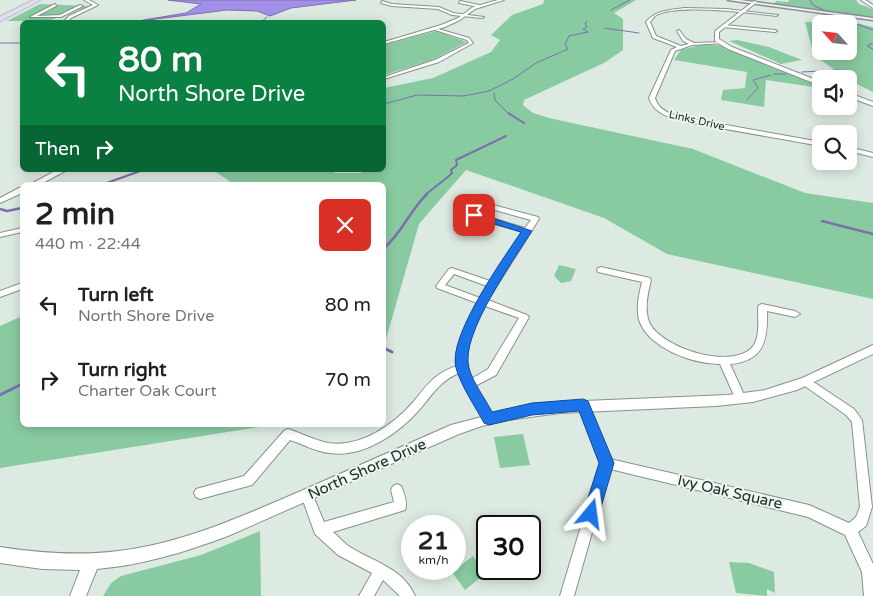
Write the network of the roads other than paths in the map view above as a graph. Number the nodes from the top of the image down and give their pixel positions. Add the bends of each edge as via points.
1 (28, 0) edge
2 (38, 0) edge
3 (86, 0) edge
4 (503, 0) edge
5 (730, 0) edge
6 (739, 0) edge
7 (863, 0) edge
8 (382, 2) dead end
9 (460, 2) dead end
10 (697, 2) dead end
11 (755, 2) edge
12 (517, 3) dead end
13 (54, 5) dead end
14 (81, 6) dead end
15 (479, 6) junction
16 (661, 7) dead end
17 (873, 7) edge
18 (745, 10) junction
19 (0, 15) edge
20 (8, 15) junction
21 (776, 15) dead end
22 (463, 16) junction
23 (482, 18) dead end
24 (0, 19) edge
25 (873, 19) edge
26 (67, 20) edge
27 (724, 26) junction
28 (436, 29) junction
29 (679, 31) dead end
30 (775, 31) dead end
31 (386, 42) edge
32 (721, 43) junction
33 (694, 44) junction
34 (680, 47) junction
35 (386, 77) edge
36 (812, 80) edge
37 (857, 98) edge
38 (873, 104) edge
39 (812, 142) edge
40 (857, 151) edge
41 (873, 154) edge
42 (59, 172) edge
43 (39, 182) edge
44 (20, 191) edge
45 (0, 201) edge
46 (20, 230) edge
47 (527, 231) junction
48 (0, 235) edge
49 (601, 270) dead end
50 (492, 284) junction
51 (20, 287) edge
52 (0, 294) edge
53 (482, 302) junction
54 (795, 314) dead end
55 (873, 348) edge
56 (724, 362) junction
57 (462, 368) junction
58 (806, 381) junction
59 (470, 384) junction
60 (741, 399) junction
61 (583, 405) junction
62 (489, 418) junction
63 (606, 463) junction
64 (397, 490) dead end
65 (200, 493) dead end
66 (307, 495) junction
67 (320, 529) junction
68 (850, 530) junction
69 (0, 555) edge
70 (91, 563) junction
71 (381, 570) junction
72 (78, 596) edge
73 (366, 596) edge
74 (408, 596) edge
75 (567, 596) edge
76 (871, 596) edge

1 - 19 main road
2 - 20 main road
3 - 26 street via 96,5
4 - 12 street
4 - 15 street
5 - 11 main road
6 - 11 main road
7 - 17 street
8 - 22 street
9 - 15 street
10 - 18 street
11 - 18 street
11 - 25 main road
13 - 14 street via 32,17 60,16
15 - 22 street
16 - 34 street via 650,17 651,34
18 - 21 street
18 - 27 street
19 - 20 street
20 - 24 main road
22 - 23 street
22 - 28 street
27 - 30 street
27 - 32 street via 716,34
28 - 31 street
28 - 35 street via 471,42 437,61
29 - 33 street via 684,40
32 - 33 street
32 - 36 street
33 - 34 street
34 - 39 street, Links Drive via 672,52 652,98 659,109 690,121
37 - 38 street
40 - 41 street
42 - 43 street
44 - 45 street
46 - 48 street
47 - 47 street via 500,223 474,215 482,204 535,219
47 - 50 street
49 - 56 street via 647,280 642,308 646,326 658,340 677,351
50 - 53 street
50 - 53 street via 452,271 440,286
51 - 52 street
53 - 57 street via 461,353
53 - 59 street via 524,317 492,372
54 - 56 street via 762,307 758,347 748,356
55 - 58 street, North Shore Drive
56 - 60 street
57 - 59 street
57 - 65 street via 445,373 433,382 409,414 389,432 344,450 327,448 288,434 248,481
58 - 60 street, North Shore Drive
58 - 68 street via 850,412 856,420 866,506 862,521
59 - 62 street
60 - 61 street, North Shore Drive
61 - 62 street, North Shore Drive via 532,409
61 - 63 street
62 - 66 street, North Shore Drive via 456,429
63 - 68 street, Ivy Oak Square via 809,511
63 - 75 street
64 - 67 street via 401,506
66 - 67 street
66 - 70 street, North Shore Drive via 188,545
67 - 71 street via 343,550
68 - 76 street via 869,571
69 - 70 street, North Shore Drive via 42,562
70 - 72 street
71 - 73 street
71 - 74 street

